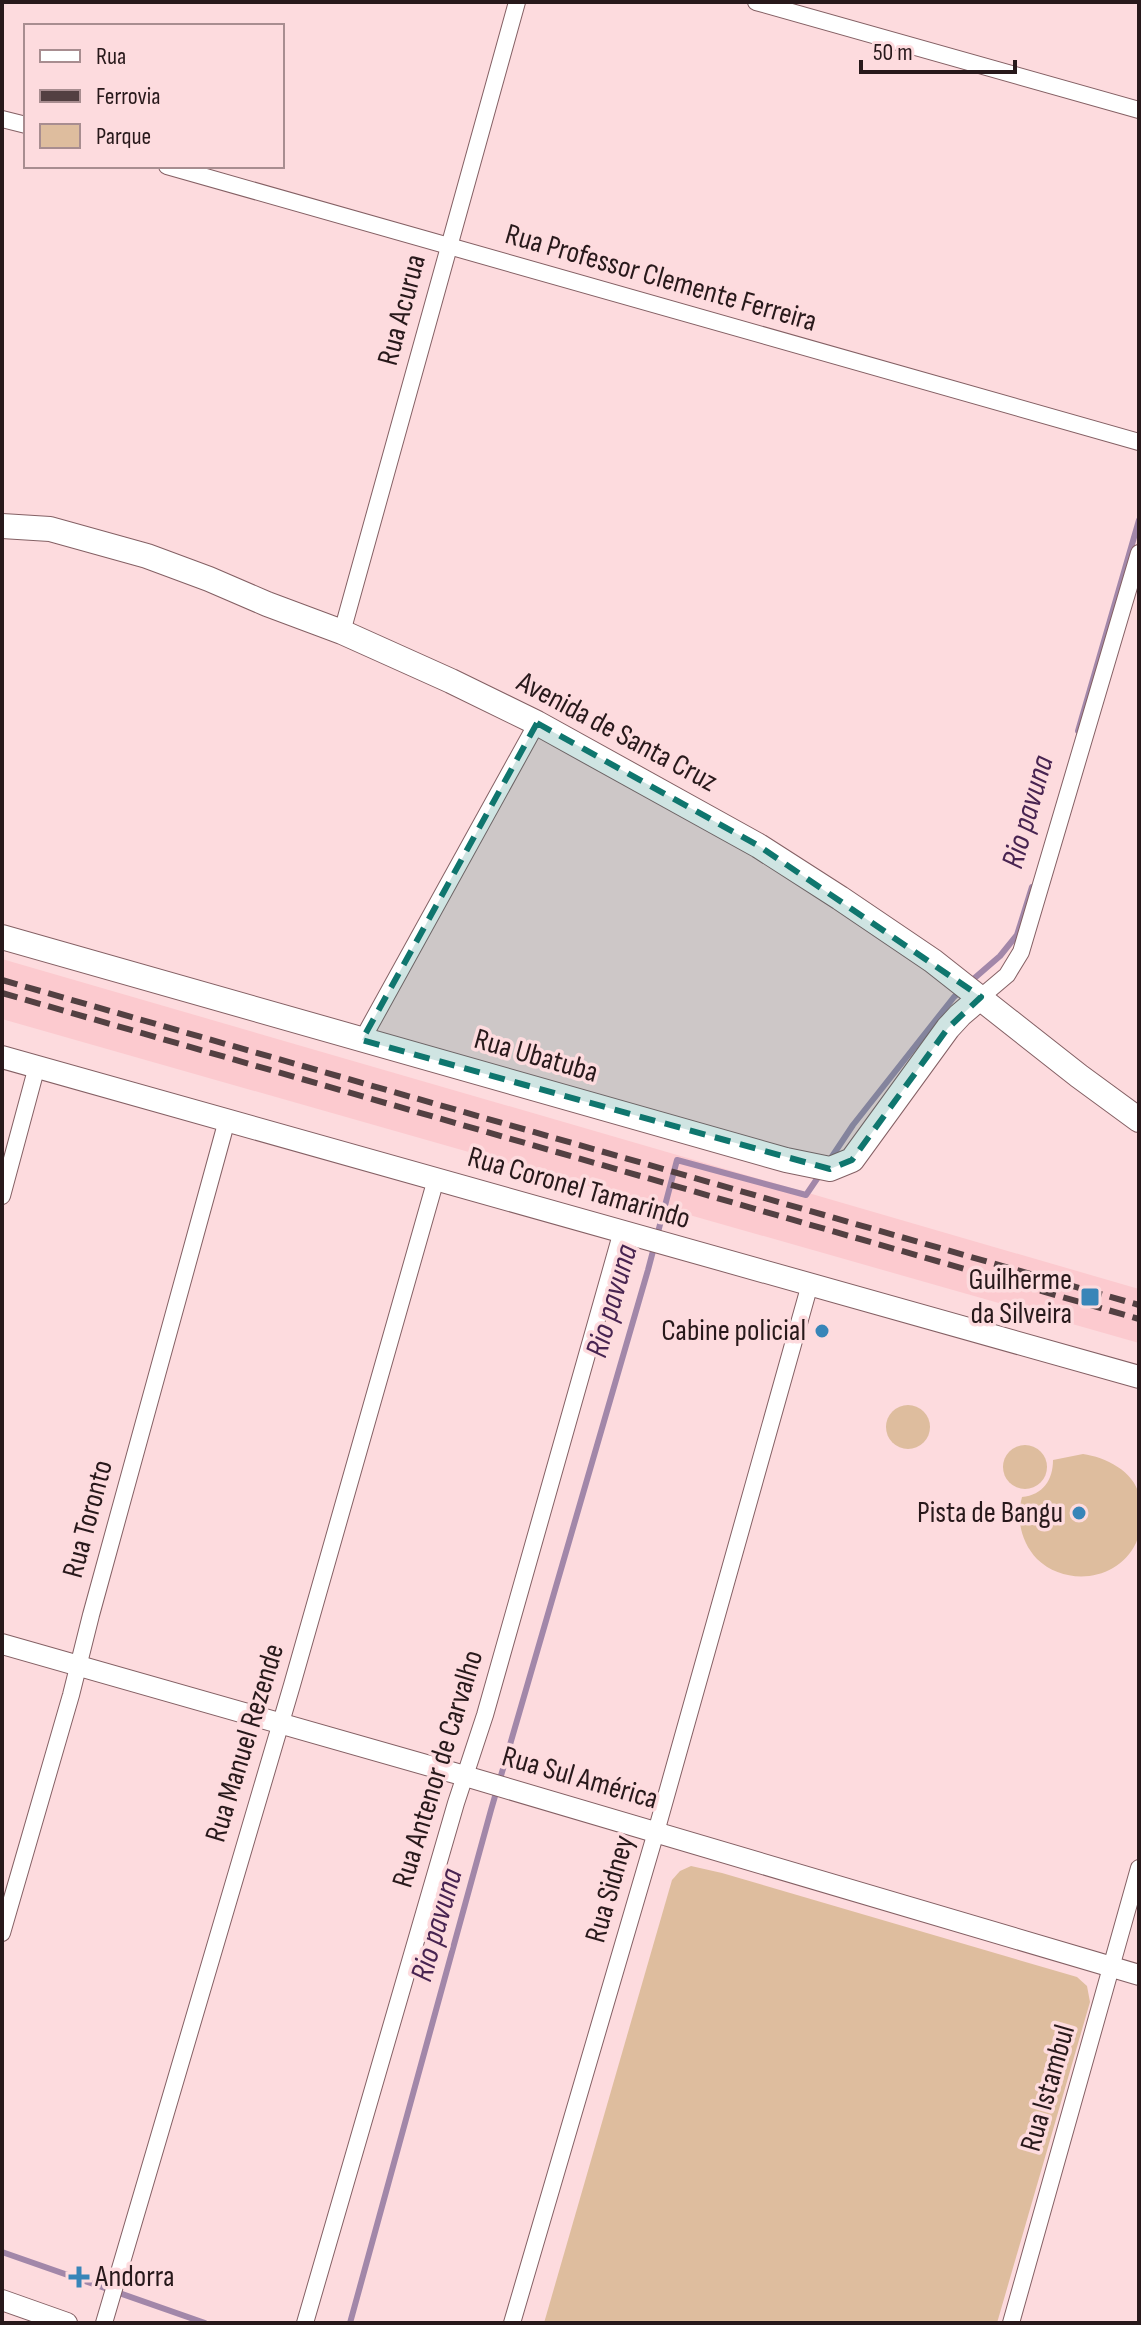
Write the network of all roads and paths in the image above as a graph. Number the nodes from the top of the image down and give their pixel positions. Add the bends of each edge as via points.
1 (517, 2) edge
2 (756, 2) edge
3 (1139, 110) edge
4 (2, 119) edge
5 (24, 124) edge
6 (174, 168) edge
7 (449, 247) junction
8 (1139, 442) edge
9 (2, 526) edge
10 (1139, 553) edge
11 (342, 632) junction
12 (537, 723) junction
13 (2, 937) edge
14 (981, 997) junction
15 (362, 1040) junction
16 (2, 1057) edge
17 (37, 1066) junction
18 (227, 1120) junction
19 (1139, 1120) edge
20 (436, 1179) junction
21 (2, 1196) edge
22 (622, 1231) junction
23 (810, 1284) junction
24 (1139, 1377) edge
25 (2, 1644) edge
26 (78, 1666) junction
27 (280, 1724) junction
28 (465, 1776) junction
29 (656, 1832) junction
30 (1139, 1868) edge
31 (2, 1933) edge
32 (1111, 1966) junction
33 (1139, 1975) edge
34 (2, 2300) edge
35 (67, 2323) edge
36 (104, 2323) edge
37 (305, 2323) edge
38 (512, 2323) edge
39 (1011, 2323) edge

1 - 7 street, Rua Acurua
2 - 3 street
4 - 5 street
6 - 7 street, Rua Professor Clemente Ferreira
7 - 8 street, Rua Professor Clemente Ferreira
7 - 11 street, Rua Acurua
9 - 11 main road, Avenida de Santa Cruz via 50,529 147,556
10 - 14 street via 1021,952 1007,975
11 - 12 main road, Avenida de Santa Cruz
12 - 14 main road, Avenida de Santa Cruz via 759,846
12 - 15 street
13 - 15 main road, Rua Ubatuba
14 - 15 main road, Rua Ubatuba via 948,1028 852,1160 830,1169
14 - 19 main road, Avenida de Santa Cruz
16 - 17 main road, Rua Coronel Tamarindo
17 - 18 main road, Rua Coronel Tamarindo
17 - 21 street
18 - 20 main road, Rua Coronel Tamarindo
18 - 26 street, Rua Toronto
20 - 22 main road, Rua Coronel Tamarindo
20 - 27 street, Rua Manuel Rezende
22 - 23 main road, Rua Coronel Tamarindo
22 - 28 street, Rua Antenor de Carvalho
23 - 24 main road, Rua Coronel Tamarindo
23 - 29 street, Rua Sidney
25 - 26 street, Rua Sul América
26 - 27 street, Rua Sul América
26 - 31 street, Rua Toronto
27 - 28 street, Rua Sul América
27 - 36 street, Rua Manuel Rezende
28 - 29 street, Rua Sul América
28 - 37 street, Rua Antenor de Carvalho
29 - 32 street, Rua Sul América
29 - 38 street, Rua Sidney
30 - 32 street, Rua Istambul
32 - 33 street, Rua Sul América
32 - 39 street, Rua Istambul
34 - 35 street

